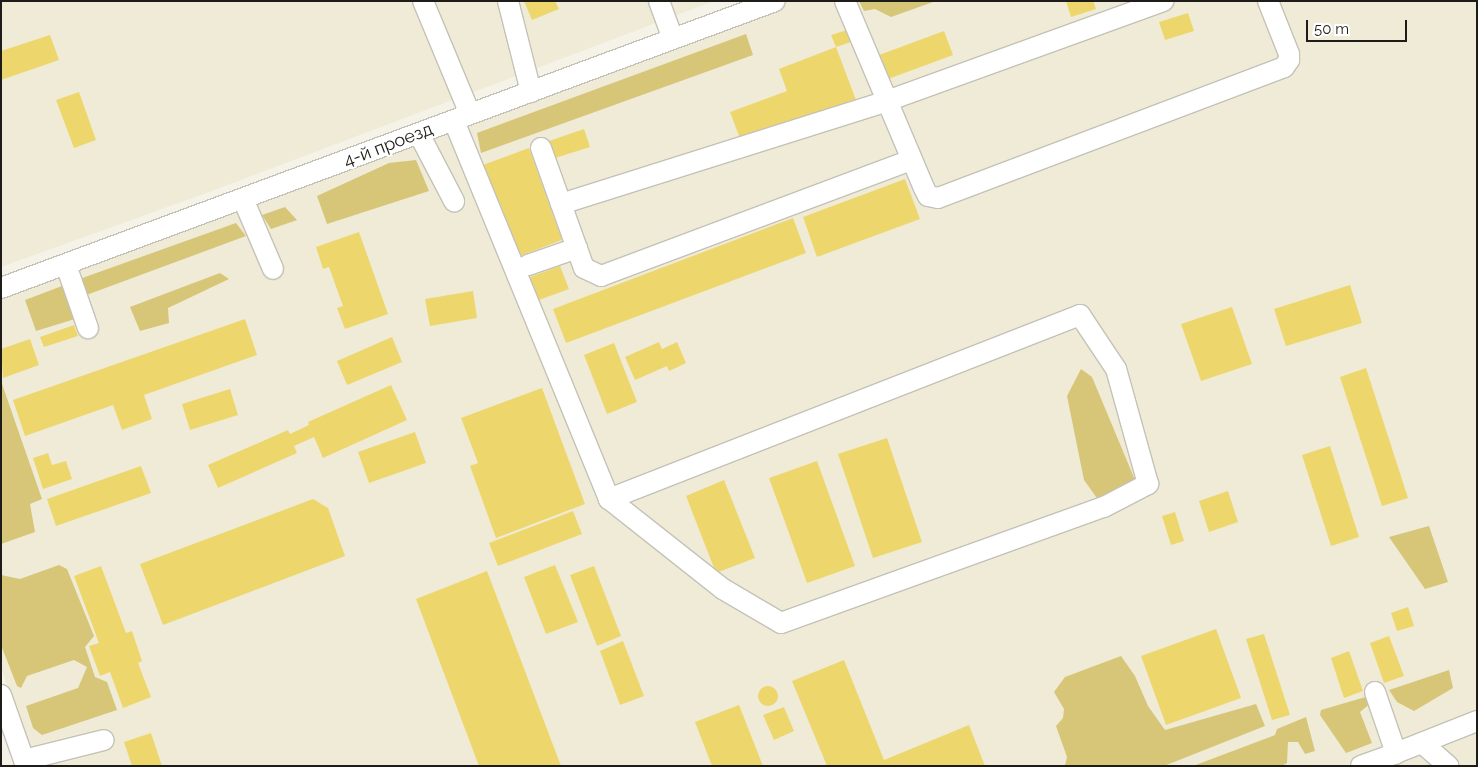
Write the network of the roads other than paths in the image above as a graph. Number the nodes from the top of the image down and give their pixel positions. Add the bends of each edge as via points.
1 (423, 1) edge
2 (508, 1) edge
3 (659, 1) edge
4 (775, 1) edge
5 (845, 1) edge
6 (1163, 1) edge
7 (1268, 1) edge
8 (673, 39) junction
9 (531, 92) junction
10 (888, 101) junction
11 (462, 118) junction
12 (419, 134) junction
13 (541, 148) dead end
14 (912, 160) junction
15 (243, 199) junction
16 (454, 201) dead end
17 (561, 204) junction
18 (577, 248) junction
19 (66, 265) junction
20 (528, 265) dead end
21 (273, 269) dead end
22 (1, 288) edge
23 (88, 328) dead end
24 (609, 499) junction
25 (1375, 692) dead end
26 (1, 695) edge
27 (1477, 722) edge
28 (104, 740) dead end
29 (1422, 743) junction
30 (1396, 753) junction
31 (25, 763) edge
32 (1362, 766) edge
33 (1448, 766) edge

1 - 11 street
2 - 9 street
3 - 8 street
4 - 8 street, 4-й проезд
5 - 10 street
6 - 10 street
7 - 14 street via 1289,54 1284,67 938,198 928,196
8 - 9 street, 4-й проезд
9 - 11 street, 4-й проезд
10 - 14 street
10 - 17 street
11 - 12 street, 4-й проезд
11 - 24 street
12 - 15 street, 4-й проезд
12 - 16 street
13 - 17 street
14 - 18 street via 601,276 584,268
15 - 19 street, 4-й проезд
15 - 21 street
17 - 18 street
18 - 20 street
19 - 22 street, 4-й проезд
19 - 23 street
24 - 24 street via 723,589 781,623 1104,507 1148,484 1116,369 1080,315
25 - 30 street
26 - 31 street
27 - 29 street
28 - 31 street
29 - 30 street
29 - 33 street
30 - 32 street

